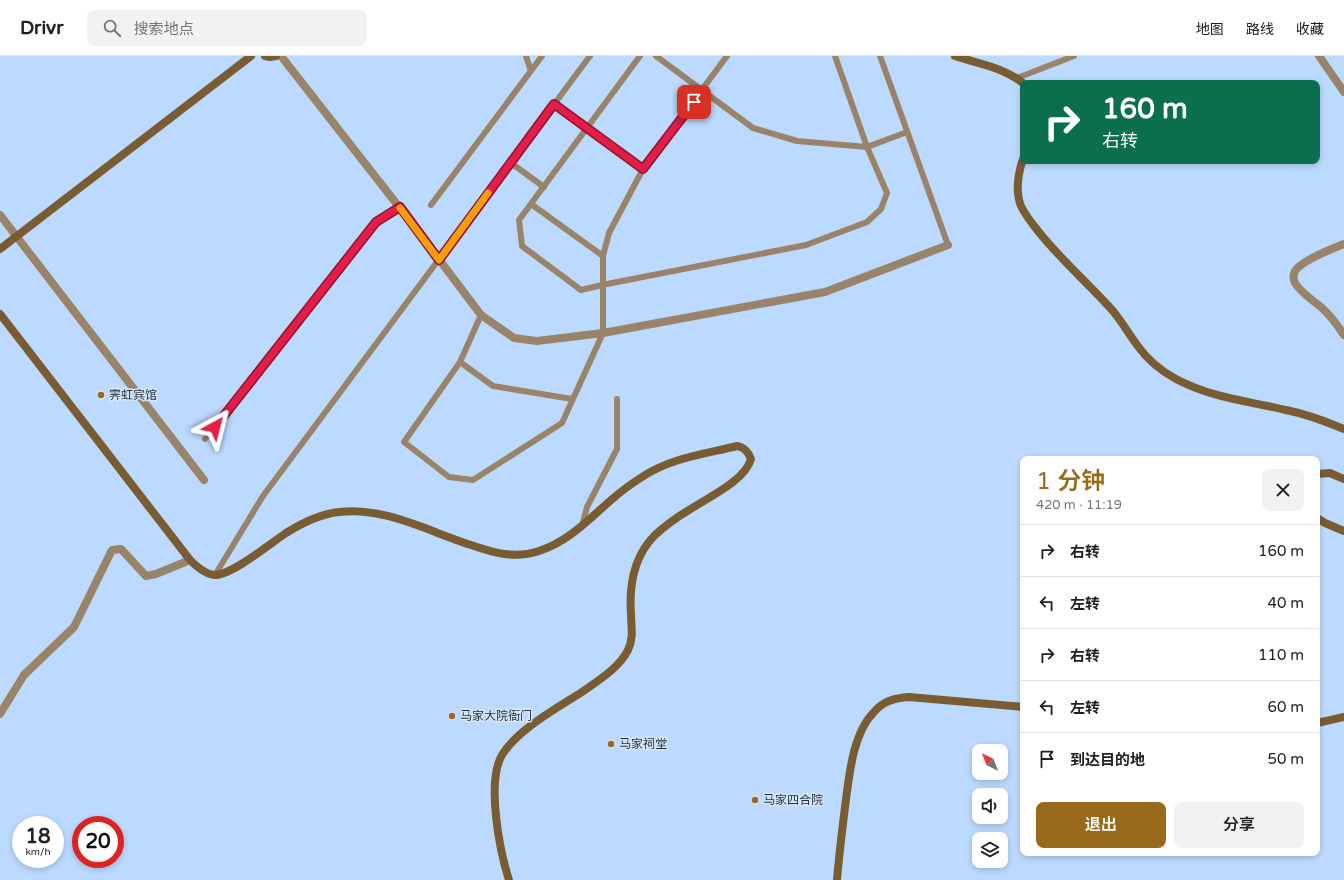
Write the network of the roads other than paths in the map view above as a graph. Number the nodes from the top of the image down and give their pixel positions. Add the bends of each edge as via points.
1 (252, 56) edge
2 (265, 56) edge
3 (276, 56) edge
4 (281, 56) edge
5 (526, 56) edge
6 (542, 56) edge
7 (590, 56) edge
8 (640, 56) edge
9 (656, 56) edge
10 (727, 56) edge
11 (834, 56) edge
12 (880, 56) edge
13 (955, 56) edge
14 (1074, 56) edge
15 (1319, 56) edge
16 (531, 70) junction
17 (1020, 80) edge
18 (702, 90) junction
19 (1344, 92) edge
20 (554, 104) junction
21 (587, 128) junction
22 (907, 132) junction
23 (867, 147) junction
24 (511, 163) junction
25 (1022, 164) edge
26 (643, 169) junction
27 (544, 187) junction
28 (531, 204) junction
29 (431, 205) dead end
30 (400, 207) junction
31 (0, 215) edge
32 (16, 236) junction
33 (1344, 244) edge
34 (948, 245) joint
35 (0, 249) edge
36 (603, 256) junction
37 (439, 260) junction
38 (602, 284) junction
39 (0, 314) edge
40 (481, 315) junction
41 (603, 333) junction
42 (1344, 335) edge
43 (460, 362) junction
44 (572, 399) junction
45 (617, 399) dead end
46 (1344, 429) edge
47 (205, 439) dead end
48 (1320, 474) edge
49 (1344, 479) edge
50 (204, 480) dead end
51 (1320, 520) edge
52 (582, 527) junction
53 (1344, 531) edge
54 (190, 560) junction
55 (215, 575) junction
56 (1020, 707) edge
57 (0, 714) edge
58 (1344, 717) edge
59 (1320, 723) edge
60 (509, 880) edge
61 (837, 880) edge

1 - 32 main road
2 - 3 main road
4 - 30 street
5 - 16 lane
6 - 16 lane
7 - 20 lane
8 - 21 lane
9 - 18 lane
10 - 18 lane
11 - 23 lane
12 - 22 lane
13 - 17 main road via 992,66
14 - 17 lane
15 - 19 street
16 - 29 lane
18 - 23 lane via 753,128 797,141
18 - 26 lane
20 - 21 lane
20 - 24 lane
21 - 26 lane
21 - 27 lane
22 - 23 lane
22 - 34 lane
23 - 38 lane via 887,193 881,210 867,222 806,245
24 - 27 lane
24 - 37 lane
25 - 46 main road via 1018,194 1022,208 1030,221 1114,312 1138,347 1152,362 1175,378 1206,392 1308,415
26 - 36 lane via 609,233
27 - 28 lane
28 - 36 lane
28 - 38 lane via 519,220 522,246 581,290
30 - 37 street
30 - 47 lane via 376,222
31 - 32 street
32 - 35 main road
32 - 50 street
33 - 42 street via 1303,264 1295,271 1293,278 1300,289 1333,319
34 - 41 street via 825,292
36 - 38 lane
37 - 40 street
37 - 55 lane via 263,496
38 - 41 lane
39 - 54 main road
40 - 41 street via 514,338 537,341
40 - 43 lane
41 - 44 lane
43 - 44 lane via 493,386
43 - 44 lane via 404,442 449,477 473,480 562,423
45 - 52 lane via 617,449 587,507
48 - 49 main road via 1330,473
51 - 53 main road
52 - 55 main road via 550,547 530,554 513,556 481,549 385,514 359,510 338,512 304,523 240,564
52 - 60 main road via 626,488 662,466 684,458 737,446 750,455 749,465 740,476 671,522 645,548 637,562 633,579 630,601 632,639 622,660 604,676 528,729 510,744 501,757 496,775 495,801 499,837
54 - 55 main road via 200,570
54 - 57 street via 146,576 122,549 112,550 74,627 24,675
56 - 61 main road via 909,697 891,700 877,708 864,726 857,742
58 - 59 main road

